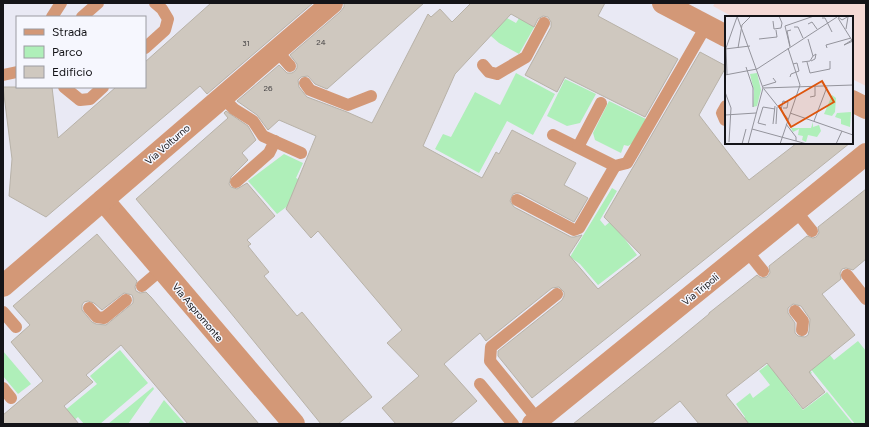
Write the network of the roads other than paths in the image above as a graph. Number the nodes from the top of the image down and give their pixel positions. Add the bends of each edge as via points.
1 (61, 3) edge
2 (98, 3) edge
3 (155, 3) edge
4 (332, 3) edge
5 (663, 3) edge
6 (53, 16) edge
7 (83, 16) edge
8 (544, 23) dead end
9 (706, 26) junction
10 (725, 36) edge
11 (146, 47) edge
12 (482, 65) dead end
13 (16, 72) edge
14 (3, 75) edge
15 (305, 83) dead end
16 (65, 88) edge
17 (102, 88) edge
18 (371, 96) dead end
19 (222, 97) junction
20 (853, 102) edge
21 (601, 103) dead end
22 (725, 108) edge
23 (866, 108) edge
24 (725, 120) dead end
25 (553, 135) dead end
26 (275, 141) junction
27 (578, 147) junction
28 (301, 153) dead end
29 (866, 154) edge
30 (615, 166) junction
31 (236, 182) dead end
32 (103, 200) junction
33 (517, 200) dead end
34 (796, 211) junction
35 (812, 232) dead end
36 (747, 251) junction
37 (162, 269) junction
38 (763, 271) dead end
39 (847, 274) dead end
40 (6, 279) edge
41 (142, 286) dead end
42 (557, 294) dead end
43 (866, 299) edge
44 (126, 300) dead end
45 (89, 308) dead end
46 (795, 311) dead end
47 (3, 312) edge
48 (16, 327) dead end
49 (802, 330) dead end
50 (480, 384) dead end
51 (3, 388) edge
52 (11, 398) dead end
53 (536, 422) edge
54 (294, 424) edge
55 (513, 424) edge

1 - 6 lane
2 - 7 lane
3 - 11 lane via 168,18 165,30
4 - 19 street, Via Volturno via 283,58
5 - 9 street
8 - 12 lane via 526,57 497,74 489,72
9 - 10 street
9 - 30 lane via 627,163
13 - 14 lane
15 - 18 lane via 310,90 348,105
16 - 17 lane via 80,100 90,99
19 - 26 lane via 234,109 253,121 263,136
19 - 32 street, Via Volturno
20 - 23 street
21 - 27 lane
22 - 24 lane via 722,113
25 - 27 lane
26 - 28 lane
26 - 31 lane via 269,153
27 - 30 lane
29 - 34 street, Via Tripoli
30 - 33 lane via 579,228 574,230
32 - 37 street, Via Aspromonte
32 - 40 street, Via Volturno
34 - 35 lane
34 - 36 street, Via Tripoli
36 - 38 lane
36 - 53 street, Via Tripoli
37 - 41 lane
37 - 54 street, Via Aspromonte
39 - 43 lane
42 - 53 lane via 491,347 490,361
44 - 45 lane via 104,318 97,317
46 - 49 lane via 803,321
47 - 48 lane
50 - 55 lane
51 - 52 lane

